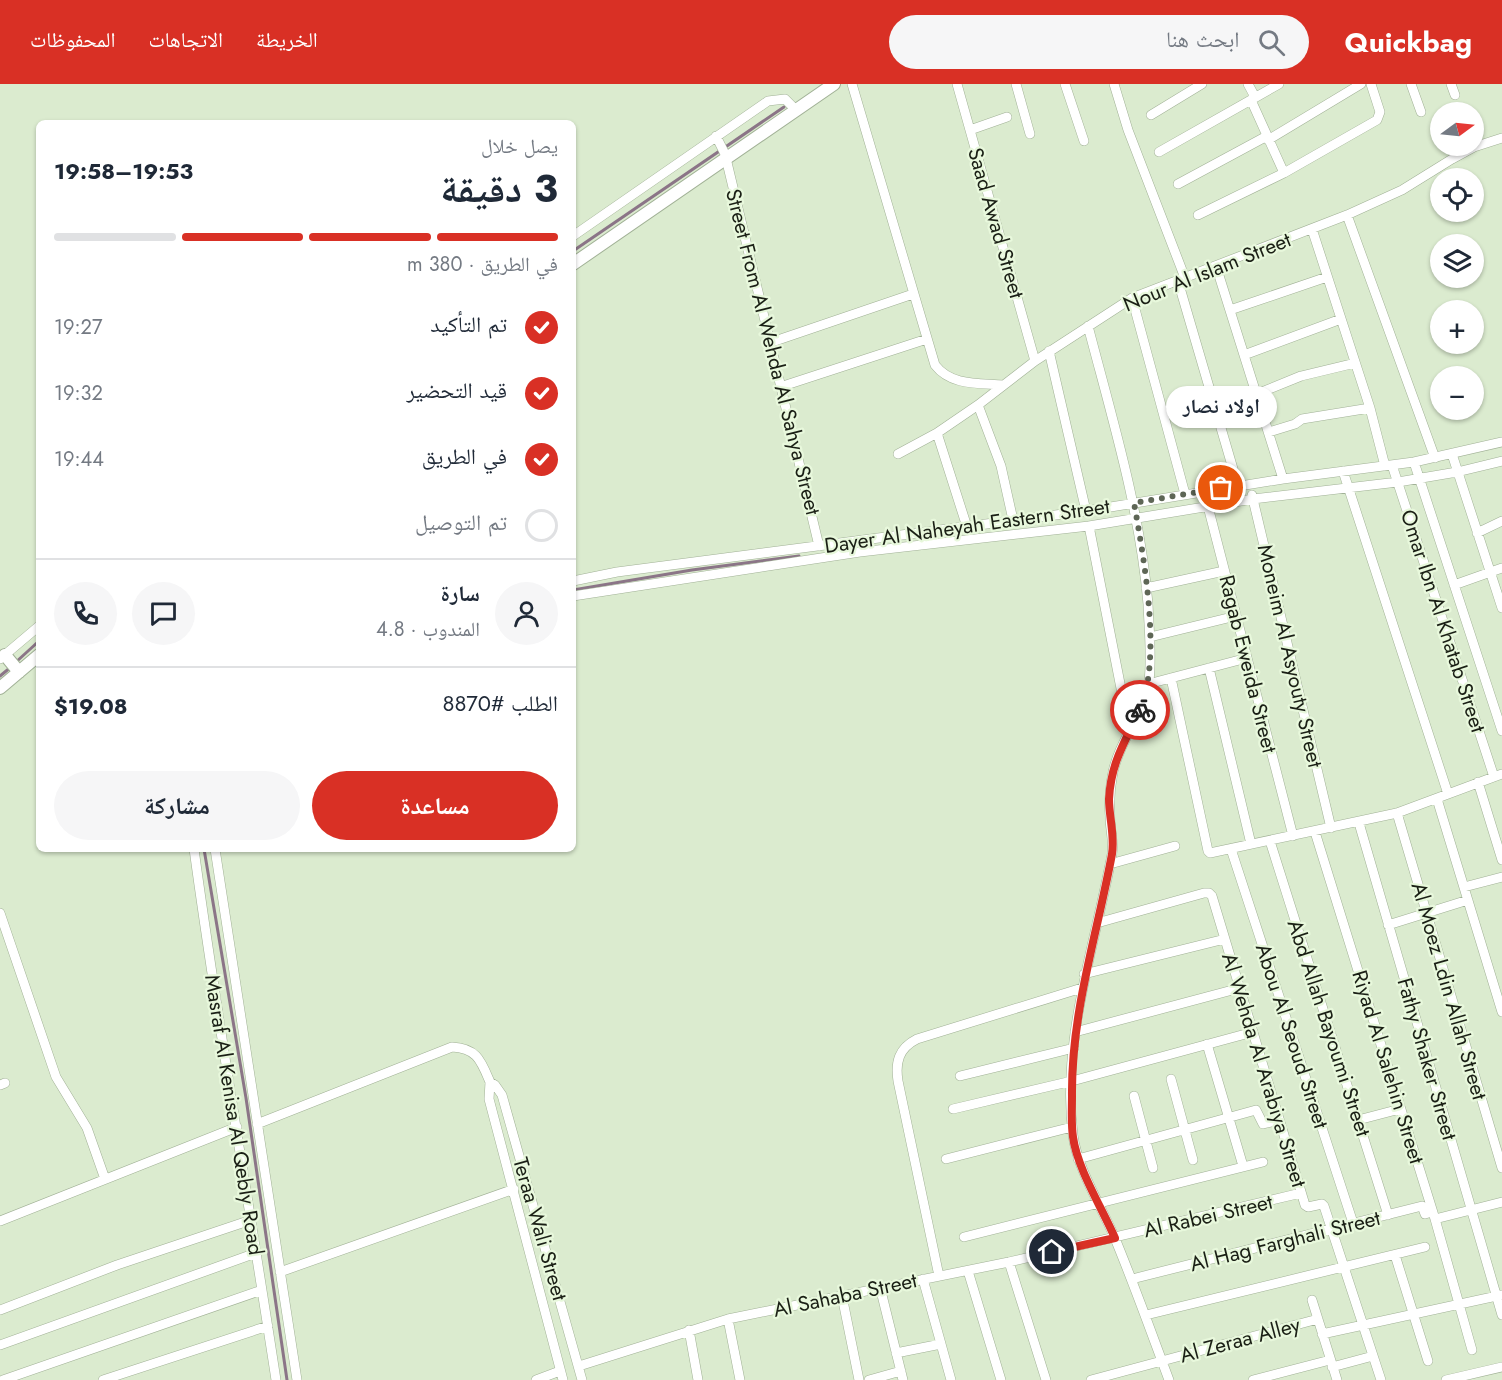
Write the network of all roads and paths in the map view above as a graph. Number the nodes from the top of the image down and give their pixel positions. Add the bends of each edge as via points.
1 (834, 84) edge
2 (852, 84) edge
3 (959, 84) edge
4 (1016, 84) edge
5 (1065, 84) edge
6 (1114, 84) edge
7 (1202, 84) edge
8 (1248, 84) edge
9 (1279, 84) edge
10 (1361, 84) edge
11 (1371, 84) edge
12 (1410, 84) edge
13 (1451, 84) edge
14 (1455, 95) dead end
15 (1253, 99) junction
16 (795, 109) junction
17 (1421, 112) dead end
18 (1151, 115) dead end
19 (1007, 117) dead end
20 (970, 130) junction
21 (1030, 134) dead end
22 (716, 136) junction
23 (1268, 138) junction
24 (1502, 138) edge
25 (1084, 141) dead end
26 (724, 152) junction
27 (1160, 152) dead end
28 (1284, 173) junction
29 (1178, 184) dead end
30 (1347, 214) junction
31 (1198, 215) dead end
32 (1312, 229) junction
33 (576, 234) edge
34 (576, 262) edge
35 (1215, 266) junction
36 (1327, 277) junction
37 (1181, 279) junction
38 (913, 294) junction
39 (1132, 298) junction
40 (1230, 310) junction
41 (1341, 319) junction
42 (1088, 326) junction
43 (927, 339) junction
44 (770, 343) junction
45 (1049, 351) junction
46 (1244, 355) junction
47 (1035, 361) junction
48 (1355, 363) junction
49 (1004, 385) junction
50 (780, 387) junction
51 (1257, 394) junction
52 (978, 405) junction
53 (1370, 408) junction
54 (1269, 432) junction
55 (937, 433) junction
56 (1502, 442) edge
57 (898, 454) dead end
58 (1452, 454) junction
59 (1436, 458) junction
60 (1502, 461) edge
61 (1414, 462) junction
62 (1388, 466) junction
63 (1343, 471) junction
64 (1457, 472) junction
65 (1283, 479) junction
66 (1420, 479) junction
67 (1398, 482) junction
68 (1250, 484) junction
69 (1238, 486) junction
70 (1348, 488) junction
71 (1204, 491) junction
72 (1185, 494) junction
73 (1253, 499) junction
74 (1134, 503) junction
75 (1208, 506) junction
76 (1086, 511) junction
77 (1136, 518) junction
78 (1013, 520) junction
79 (1502, 521) edge
80 (967, 526) junction
81 (1089, 526) junction
82 (1478, 533) junction
83 (819, 546) junction
84 (1502, 568) edge
85 (1224, 571) junction
86 (1490, 573) junction
87 (576, 580) edge
88 (1455, 585) junction
89 (1146, 588) junction
90 (576, 596) edge
91 (1502, 608) edge
92 (1236, 616) junction
93 (36, 630) edge
94 (1150, 637) junction
95 (36, 656) edge
96 (1247, 658) junction
97 (10, 663) edge
98 (1209, 668) junction
99 (1171, 678) junction
100 (1149, 684) junction
101 (0, 688) edge
102 (1129, 729) junction
103 (1502, 731) edge
104 (1498, 776) edge
105 (1478, 782) junction
106 (1448, 794) junction
107 (1437, 799) junction
108 (1397, 813) junction
109 (1359, 823) junction
110 (1331, 828) junction
111 (1498, 830) edge
112 (1315, 832) junction
113 (1293, 836) junction
114 (1270, 841) junction
115 (1251, 844) junction
116 (1175, 846) dead end
117 (1231, 849) junction
118 (194, 852) edge
119 (215, 852) edge
120 (1502, 860) edge
121 (1110, 864) junction
122 (1502, 877) edge
123 (1464, 887) junction
124 (1468, 900) junction
125 (1426, 912) junction
126 (0, 913) edge
127 (1097, 923) junction
128 (1388, 925) junction
129 (1225, 939) junction
130 (1084, 974) junction
131 (1082, 988) junction
132 (1240, 988) junction
133 (1502, 1012) edge
134 (1075, 1032) junction
135 (1253, 1032) junction
136 (1208, 1044) junction
137 (1074, 1048) junction
138 (960, 1076) dead end
139 (1171, 1079) dead end
140 (1072, 1080) junction
141 (490, 1082) junction
142 (1134, 1096) dead end
143 (1400, 1108) junction
144 (953, 1109) dead end
145 (1229, 1117) junction
146 (1279, 1120) junction
147 (1358, 1120) junction
148 (257, 1124) junction
149 (237, 1127) junction
150 (1072, 1127) junction
151 (1185, 1129) junction
152 (1146, 1140) junction
153 (1078, 1158) junction
154 (946, 1159) dead end
155 (1193, 1160) dead end
156 (1263, 1162) dead end
157 (1243, 1167) junction
158 (1153, 1168) dead end
159 (1502, 1168) edge
160 (105, 1179) junction
161 (514, 1189) junction
162 (1301, 1193) junction
163 (1502, 1202) edge
164 (1099, 1203) junction
165 (1471, 1210) junction
166 (1388, 1215) junction
167 (1434, 1216) junction
168 (251, 1220) junction
169 (0, 1221) edge
170 (1353, 1223) junction
171 (1331, 1229) junction
172 (964, 1237) dead end
173 (1115, 1238) junction
174 (1425, 1247) dead end
175 (256, 1253) junction
176 (1395, 1255) junction
177 (1010, 1262) junction
178 (1344, 1267) junction
179 (968, 1271) junction
180 (280, 1272) junction
181 (939, 1276) junction
182 (923, 1279) junction
183 (1132, 1279) junction
184 (880, 1287) junction
185 (262, 1290) junction
186 (1499, 1295) edge
187 (842, 1296) junction
188 (1312, 1300) dead end
189 (1459, 1304) junction
190 (0, 1310) edge
191 (286, 1314) junction
192 (1413, 1314) junction
193 (1146, 1315) junction
194 (1502, 1315) edge
195 (728, 1319) junction
196 (1318, 1319) junction
197 (267, 1323) junction
198 (1363, 1324) junction
199 (688, 1330) junction
200 (1322, 1334) junction
201 (941, 1344) junction
202 (0, 1345) edge
203 (1472, 1350) dead end
204 (897, 1353) junction
205 (1373, 1356) junction
206 (1161, 1361) junction
207 (1428, 1361) dead end
208 (1331, 1364) junction
209 (579, 1366) junction
210 (1502, 1367) edge
211 (902, 1375) edge
212 (562, 1376) edge
213 (3, 1380) edge
214 (103, 1380) edge
215 (276, 1380) edge
216 (297, 1380) edge
217 (536, 1380) edge
218 (582, 1380) edge
219 (698, 1380) edge
220 (740, 1380) edge
221 (859, 1380) edge
222 (869, 1380) edge
223 (951, 1380) edge
224 (1001, 1380) edge
225 (1046, 1380) edge
226 (1090, 1380) edge
227 (1169, 1380) edge
228 (1253, 1380) edge
229 (1337, 1380) edge
230 (1381, 1380) edge
231 (1446, 1380) edge

1 - 16 street
2 - 38 street
3 - 20 street, Saad Awad Street
4 - 21 street
5 - 25 street
6 - 37 street
7 - 18 street
8 - 15 street
9 - 15 street
10 - 23 street
11 - 28 street via 1380,112 1375,121
12 - 17 street
13 - 14 street
15 - 23 street
15 - 27 street
16 - 22 street via 785,99 768,100
16 - 26 street
19 - 20 street
20 - 47 street, Saad Awad Street
22 - 26 street
22 - 33 street
23 - 28 street
23 - 29 street
24 - 30 street, Nour Al Islam Street via 1474,147 1402,190
26 - 34 street
26 - 44 street, Street From Al Wehda Al Sahya Street
28 - 31 street
30 - 32 street, Nour Al Islam Street
30 - 59 street
32 - 35 street, Nour Al Islam Street
32 - 36 street, Omar Ibn Al Khatab Street
35 - 37 street, Nour Al Islam Street
35 - 40 street
36 - 40 street
36 - 41 street, Omar Ibn Al Khatab Street
37 - 39 street, Nour Al Islam Street
37 - 69 street
38 - 43 street
38 - 44 street
39 - 42 street, Nour Al Islam Street
39 - 72 street
40 - 46 street
41 - 46 street
41 - 48 street, Omar Ibn Al Khatab Street
42 - 45 street, Nour Al Islam Street
42 - 74 street
43 - 49 street via 935,365 947,378
43 - 50 street
44 - 50 street, Street From Al Wehda Al Sahya Street
45 - 47 street, Nour Al Islam Street
45 - 76 street
46 - 51 street
47 - 49 street, Nour Al Islam Street
48 - 51 street via 1301,376
48 - 53 street, Omar Ibn Al Khatab Street
49 - 52 street, Nour Al Islam Street
50 - 83 street, Street From Al Wehda Al Sahya Street
51 - 54 street
52 - 55 street, Nour Al Islam Street
52 - 78 street via 1001,466
53 - 54 street via 1302,419
53 - 62 street, Omar Ibn Al Khatab Street
54 - 65 street
55 - 57 street, Nour Al Islam Street
55 - 80 street
56 - 58 street, Dayer Al Naheyah Eastern Street
58 - 59 street, Dayer Al Naheyah Eastern Street
58 - 64 street
59 - 61 street, Dayer Al Naheyah Eastern Street
60 - 64 street, Dayer Al Naheyah Eastern Street
61 - 62 street, Dayer Al Naheyah Eastern Street
61 - 66 street
62 - 63 street, Dayer Al Naheyah Eastern Street
62 - 67 street, Omar Ibn Al Khatab Street
63 - 65 street, Dayer Al Naheyah Eastern Street
63 - 70 street
64 - 66 street, Dayer Al Naheyah Eastern Street
64 - 82 street
65 - 68 street, Dayer Al Naheyah Eastern Street
66 - 67 street, Dayer Al Naheyah Eastern Street
66 - 88 street
67 - 70 street, Dayer Al Naheyah Eastern Street
67 - 104 street, Omar Ibn Al Khatab Street
68 - 69 street, Dayer Al Naheyah Eastern Street
68 - 73 street, Moneim Al Asyouty Street
69 - 71 street, Dayer Al Naheyah Eastern Street
70 - 73 street, Dayer Al Naheyah Eastern Street
70 - 106 street
71 - 72 street, Dayer Al Naheyah Eastern Street
71 - 75 street, Ragab Eweida Street
72 - 74 street, Dayer Al Naheyah Eastern Street
73 - 75 street, Dayer Al Naheyah Eastern Street
73 - 110 street, Moneim Al Asyouty Street
74 - 76 street, Dayer Al Naheyah Eastern Street
74 - 77 street
75 - 77 street, Dayer Al Naheyah Eastern Street
75 - 85 street, Ragab Eweida Street
76 - 78 street, Dayer Al Naheyah Eastern Street
77 - 81 street, Dayer Al Naheyah Eastern Street
77 - 89 street
78 - 80 street, Dayer Al Naheyah Eastern Street
79 - 82 street
80 - 83 street, Dayer Al Naheyah Eastern Street
81 - 90 street, Dayer Al Naheyah Eastern Street via 860,552
81 - 102 street
82 - 86 street
83 - 87 street, Dayer Al Naheyah Eastern Street
84 - 86 street
85 - 89 street
85 - 92 street, Ragab Eweida Street
86 - 88 street
86 - 91 street
88 - 103 street
89 - 94 street
92 - 94 street
92 - 96 street, Ragab Eweida Street
93 - 97 street
94 - 100 street
95 - 97 street
96 - 98 street
96 - 113 street, Ragab Eweida Street
97 - 101 street
98 - 99 street
98 - 115 street
99 - 100 street
99 - 117 street via 1208,850 1212,853
100 - 102 street
102 - 121 street via 1117,757 1111,786
104 - 105 street
105 - 106 street
105 - 111 street
106 - 107 street
107 - 108 street
107 - 123 street
108 - 109 street
108 - 125 street, Al Moez Ldin Allah Street
109 - 110 street
109 - 128 street, Fathy Shaker Street
110 - 112 street
111 - 120 street
112 - 113 street
112 - 143 street, Riyad Al Salehin Street
113 - 114 street
114 - 115 street
114 - 147 street, Abd Allah Bayoumi Street
115 - 117 street
116 - 121 street
117 - 170 street, Abou Al Seoud Street
118 - 149 street, Masraf Al Kenisa Al Qebly Road
119 - 148 street, Masraf Al Kenisa Al Qebly Road
121 - 127 street
122 - 123 street
123 - 124 street
124 - 125 street
124 - 133 street
125 - 128 street
125 - 159 street, Al Moez Ldin Allah Street
126 - 160 street via 57,1077 87,1128
127 - 129 street, Al Wehda Al Arabiya Street via 1209,893
127 - 130 street
128 - 165 street, Fathy Shaker Street
129 - 130 street
129 - 132 street, Al Wehda Al Arabiya Street
130 - 131 street
131 - 134 street
131 - 181 street via 917,1039 901,1053 898,1081
132 - 134 street
132 - 135 street, Al Wehda Al Arabiya Street
134 - 137 street
135 - 136 street
135 - 146 street, Al Wehda Al Arabiya Street
136 - 140 street
136 - 145 street
137 - 138 street
137 - 140 street
139 - 151 street
140 - 144 street
140 - 150 street
141 - 148 street, Teraa Wali Street via 473,1053 452,1047
141 - 161 street, Teraa Wali Street via 489,1099
141 - 209 street, Teraa Wali Street via 502,1095
142 - 152 street
143 - 147 street
143 - 167 street, Riyad Al Salehin Street
145 - 146 street via 1256,1110 1263,1124
145 - 151 street
145 - 157 street
146 - 162 street, Al Wehda Al Arabiya Street
147 - 166 street, Abd Allah Bayoumi Street
148 - 180 street, Masraf Al Kenisa Al Qebly Road
149 - 160 street
149 - 168 street, Masraf Al Kenisa Al Qebly Road
150 - 153 street
150 - 154 street
151 - 152 street
151 - 155 street
152 - 153 street
152 - 158 street
153 - 164 street
156 - 157 street
157 - 164 street
160 - 169 street
161 - 180 street
161 - 212 street, Teraa Wali Street
162 - 171 street, Al Wehda Al Arabiya Street via 1307,1207 1324,1206
162 - 173 street, Al Rabei Street
163 - 165 street
164 - 172 street
164 - 173 street
165 - 167 street
165 - 186 street, Fathy Shaker Street
166 - 167 street, Al Hag Farghali Street via 1422,1206 1425,1214
166 - 170 street, Al Hag Farghali Street
167 - 189 street, Riyad Al Salehin Street
168 - 175 street, Masraf Al Kenisa Al Qebly Road
168 - 190 street
170 - 171 street, Al Hag Farghali Street
171 - 178 street
171 - 183 street, Al Hag Farghali Street
173 - 177 street, Al Sahaba Street
173 - 183 street
174 - 176 street
175 - 185 street, Masraf Al Kenisa Al Qebly Road
175 - 202 street
176 - 178 street
176 - 192 street
177 - 179 street, Al Sahaba Street
177 - 225 street
178 - 193 street
178 - 198 street
179 - 181 street, Al Sahaba Street
179 - 224 street
180 - 191 street, Masraf Al Kenisa Al Qebly Road
181 - 182 street, Al Sahaba Street
182 - 184 street, Al Sahaba Street
182 - 201 street
183 - 193 street
184 - 187 street, Al Sahaba Street
184 - 204 street
185 - 197 street, Masraf Al Kenisa Al Qebly Road
185 - 213 street
186 - 189 street
186 - 194 street, Fathy Shaker Street
187 - 195 street, Al Sahaba Street
187 - 221 street
188 - 196 street
189 - 192 street
189 - 203 street, Riyad Al Salehin Street
191 - 197 street
191 - 216 street, Masraf Al Kenisa Al Qebly Road
192 - 198 street
192 - 207 street
193 - 206 street
195 - 199 street, Al Sahaba Street
195 - 220 street
196 - 200 street
196 - 206 street, Al Zeraa Alley
197 - 214 street
197 - 215 street, Masraf Al Kenisa Al Qebly Road
198 - 200 street
198 - 205 street
199 - 209 street, Al Sahaba Street
199 - 219 street
200 - 208 street
201 - 204 street
201 - 223 street
204 - 211 street
205 - 208 street
205 - 230 street
206 - 226 street, Al Zeraa Alley
206 - 227 street
208 - 228 street
208 - 229 street
209 - 218 street, Teraa Wali Street
210 - 231 street
211 - 222 street
212 - 217 street

